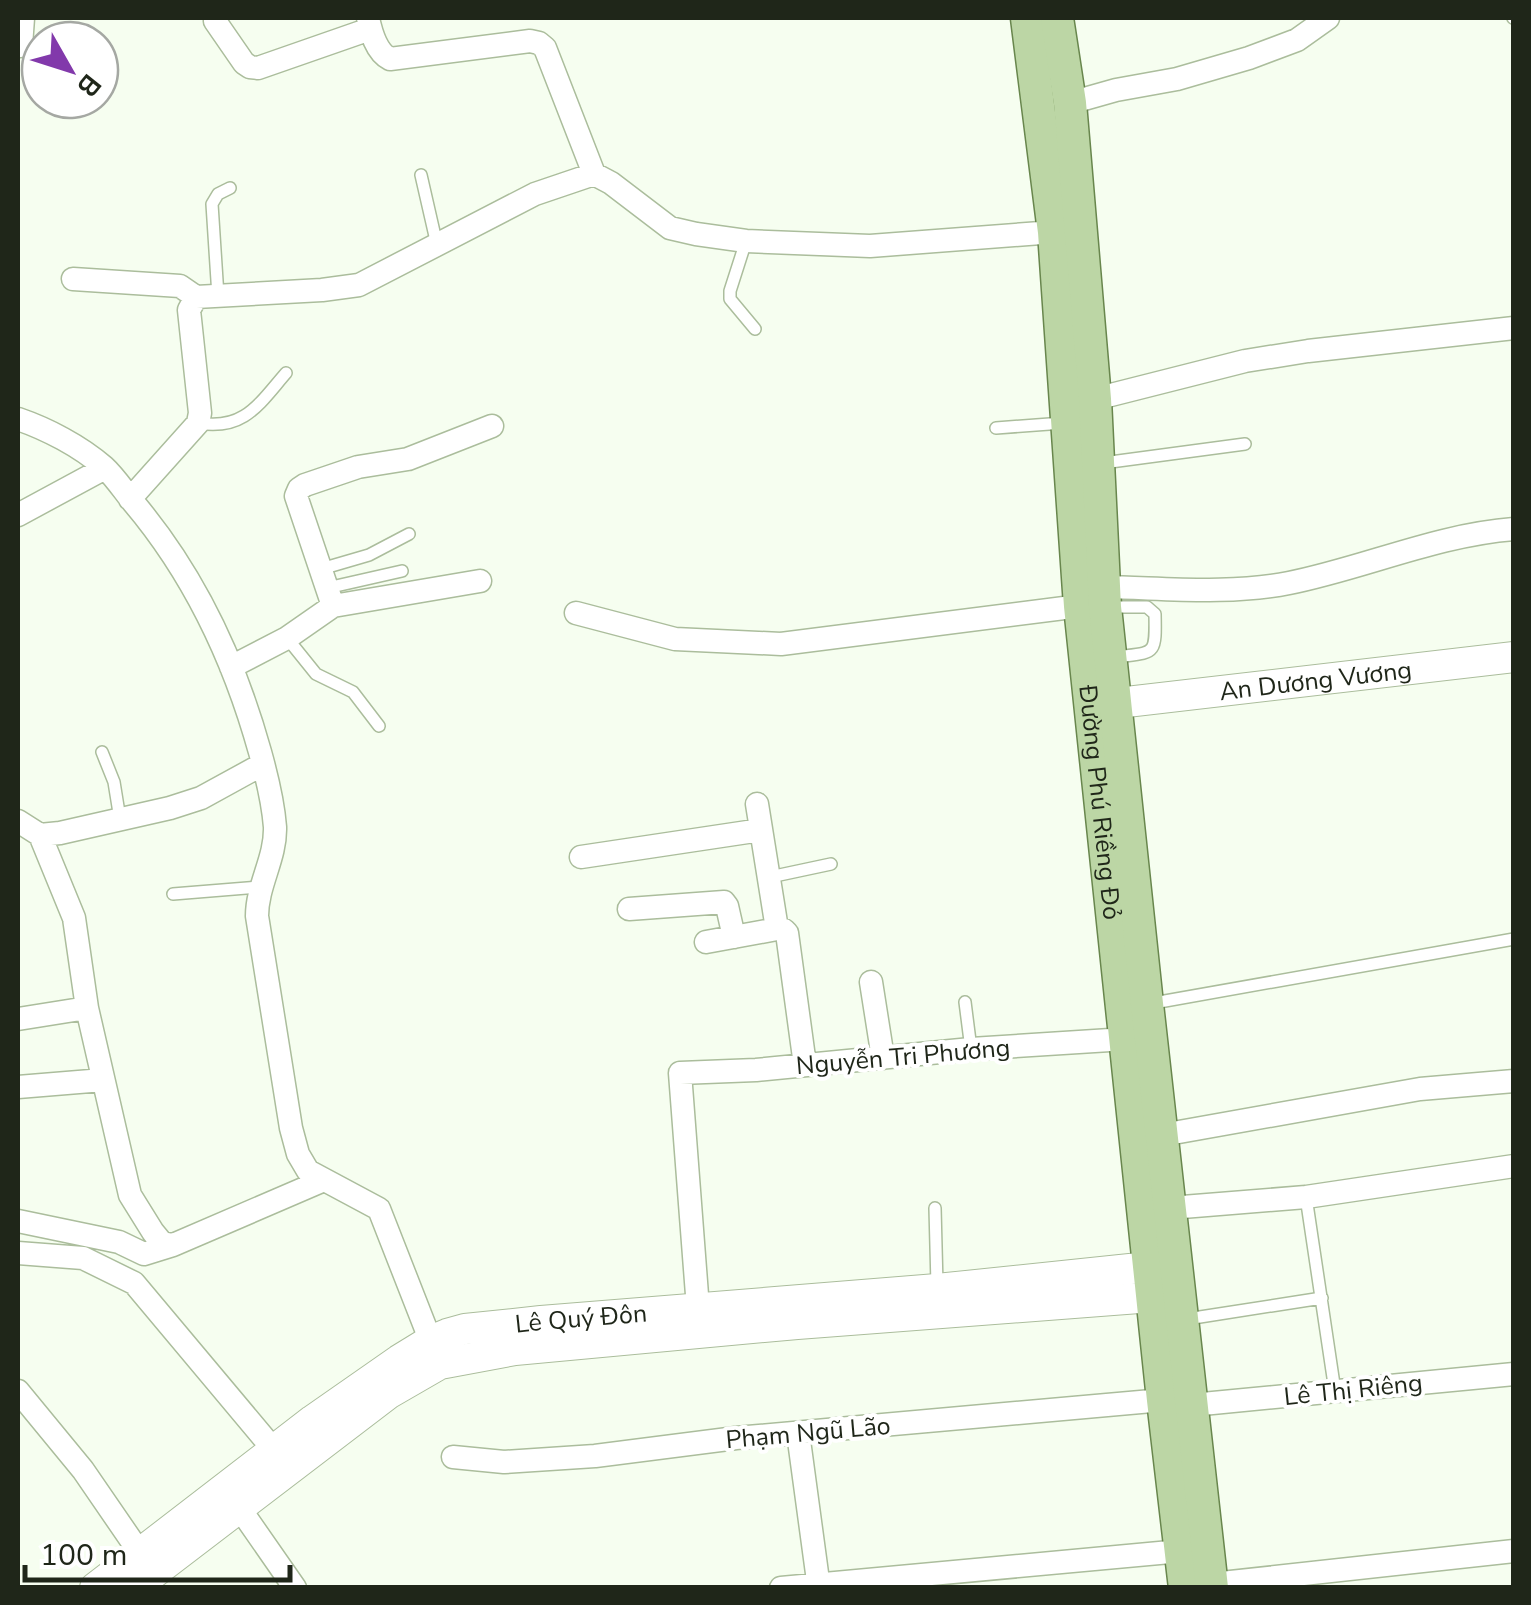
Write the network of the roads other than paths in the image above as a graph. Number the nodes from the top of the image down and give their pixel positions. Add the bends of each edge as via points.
1 (1027, 18) edge
2 (1057, 18) edge
3 (1328, 18) edge
4 (215, 22) dead end
5 (369, 23) edge
6 (1070, 103) junction
7 (594, 174) junction
8 (421, 175) dead end
9 (230, 188) dead end
10 (1054, 232) junction
11 (746, 241) junction
12 (437, 245) junction
13 (73, 280) dead end
14 (207, 296) junction
15 (1514, 328) edge
16 (755, 329) dead end
17 (286, 374) dead end
18 (1095, 399) junction
19 (18, 419) edge
20 (1068, 422) junction
21 (198, 423) junction
22 (492, 426) dead end
23 (996, 428) dead end
24 (1245, 444) dead end
25 (1098, 463) junction
26 (105, 468) junction
27 (130, 499) junction
28 (18, 515) edge
29 (1514, 529) edge
30 (409, 534) dead end
31 (402, 571) dead end
32 (480, 581) dead end
33 (327, 588) junction
34 (1097, 600) junction
35 (576, 614) dead end
36 (287, 638) junction
37 (1514, 657) edge
38 (1111, 658) junction
39 (231, 667) junction
40 (1104, 705) junction
41 (380, 726) dead end
42 (102, 752) dead end
43 (263, 764) junction
44 (757, 804) dead end
45 (120, 819) junction
46 (18, 821) edge
47 (760, 830) junction
48 (40, 834) junction
49 (582, 857) dead end
50 (830, 864) dead end
51 (770, 878) junction
52 (260, 887) junction
53 (173, 894) dead end
54 (629, 910) dead end
55 (777, 929) junction
56 (734, 937) junction
57 (1514, 939) edge
58 (706, 942) dead end
59 (871, 982) dead end
60 (966, 1002) dead end
61 (1147, 1004) junction
62 (86, 1008) junction
63 (18, 1018) edge
64 (1126, 1039) junction
65 (970, 1049) junction
66 (883, 1058) junction
67 (805, 1065) junction
68 (102, 1080) junction
69 (1514, 1081) edge
70 (18, 1088) edge
71 (1162, 1135) junction
72 (1514, 1166) edge
73 (324, 1180) junction
74 (1306, 1197) junction
75 (934, 1208) dead end
76 (1170, 1208) junction
77 (18, 1222) edge
78 (174, 1245) junction
79 (18, 1253) edge
80 (1168, 1288) junction
81 (937, 1289) junction
82 (1322, 1298) junction
83 (698, 1308) junction
84 (435, 1352) junction
85 (1514, 1374) edge
86 (18, 1391) edge
87 (1335, 1391) junction
88 (1177, 1402) junction
89 (798, 1433) junction
90 (274, 1450) junction
91 (453, 1457) dead end
92 (232, 1498) junction
93 (1181, 1551) junction
94 (1514, 1551) edge
95 (140, 1552) junction
96 (819, 1586) edge
97 (1203, 1586) edge
98 (95, 1588) edge
99 (134, 1588) edge
100 (295, 1588) edge
101 (781, 1588) edge

1 - 10 main road, Đường Phú Riềng Đỏ
2 - 6 main road, Đường Phú Riềng Đỏ
3 - 6 street via 1297,40 1249,58
4 - 5 street via 244,62 258,68
5 - 7 street via 390,59 539,43
6 - 18 main road, Đường Phú Riềng Đỏ
7 - 11 street via 670,228
7 - 12 street via 535,194
8 - 12 lane
9 - 14 lane via 212,204
10 - 11 street via 870,246
10 - 20 main road, Đường Phú Riềng Đỏ
11 - 16 lane via 730,299
12 - 14 street via 360,284
13 - 14 street via 180,286
14 - 21 street via 189,310
15 - 18 street via 1245,361
17 - 21 lane via 235,422
18 - 25 main road, Đường Phú Riềng Đỏ
19 - 26 street
20 - 23 lane
20 - 34 main road, Đường Phú Riềng Đỏ
21 - 27 street
22 - 33 street via 408,459 305,484 296,496
24 - 25 lane
25 - 34 main road, Đường Phú Riềng Đỏ
26 - 27 street
26 - 28 street
27 - 39 street via 172,553
29 - 34 street via 1430,544 1286,584
30 - 33 lane
31 - 33 lane
32 - 33 street
33 - 36 street
34 - 35 street via 781,644 675,639
34 - 38 main road, Đường Phú Riềng Đỏ
34 - 38 lane via 1155,614 1153,650
34 - 40 main road, Đường Phú Riềng Đỏ
36 - 39 street
36 - 41 lane via 316,674 353,692
37 - 40 main road, An Dương Vương
38 - 40 main road, Đường Phú Riềng Đỏ
39 - 43 street
40 - 61 main road, Đường Phú Riềng Đỏ
40 - 64 main road, Đường Phú Riềng Đỏ
42 - 45 lane
43 - 45 street via 186,804
43 - 52 street via 275,832
44 - 47 street
45 - 48 street
46 - 48 street
47 - 49 street
47 - 51 street
48 - 62 street via 74,918
50 - 51 lane
51 - 55 street
52 - 53 lane
52 - 73 street via 257,916 291,1128 308,1171
54 - 56 street via 724,902
55 - 56 street
55 - 67 street via 787,933
56 - 58 street
57 - 61 lane
59 - 66 street
60 - 65 lane
61 - 71 main road, Đường Phú Riềng Đỏ
62 - 63 street
62 - 68 street
64 - 65 street, Nguyễn Tri Phương
64 - 80 main road, Đường Phú Riềng Đỏ
65 - 66 street, Nguyễn Tri Phương
66 - 67 street, Nguyễn Tri Phương
67 - 83 street, Nguyễn Tri Phương via 680,1073
68 - 70 street
68 - 78 street via 130,1195 162,1243
69 - 71 street via 1420,1089
71 - 76 main road, Đường Phú Riềng Đỏ
72 - 74 street
73 - 78 street
73 - 84 street via 379,1209
74 - 76 street
74 - 82 lane
75 - 81 lane
76 - 80 main road, Đường Phú Riềng Đỏ
77 - 78 street via 119,1242 144,1254
79 - 90 street via 84,1258 134,1283
80 - 81 main road, Lê Quý Đôn
80 - 82 lane
80 - 84 main road, Lê Quý Đôn
80 - 88 main road, Đường Phú Riềng Đỏ
81 - 83 main road, Lê Quý Đôn
82 - 87 lane
83 - 84 main road, Lê Quý Đôn via 465,1329
84 - 90 main road, Lê Quý Đôn via 370,1380
84 - 92 main road, Lê Quý Đôn via 388,1394
85 - 87 street, Lê Thị Riêng
86 - 95 street
87 - 88 street, Lê Thị Riêng
88 - 89 street, Phạm Ngũ Lão
88 - 93 main road, Đường Phú Riềng Đỏ
88 - 97 main road, Đường Phú Riềng Đỏ
89 - 91 street, Phạm Ngũ Lão via 594,1456 504,1462
89 - 96 street
90 - 92 main road, Lê Quý Đôn
92 - 95 main road, Lê Quý Đôn
92 - 99 main road, Lê Quý Đôn
92 - 100 street
93 - 96 street
93 - 97 main road, Đường Phú Riềng Đỏ
94 - 97 street
95 - 98 main road, Lê Quý Đôn
96 - 101 street

